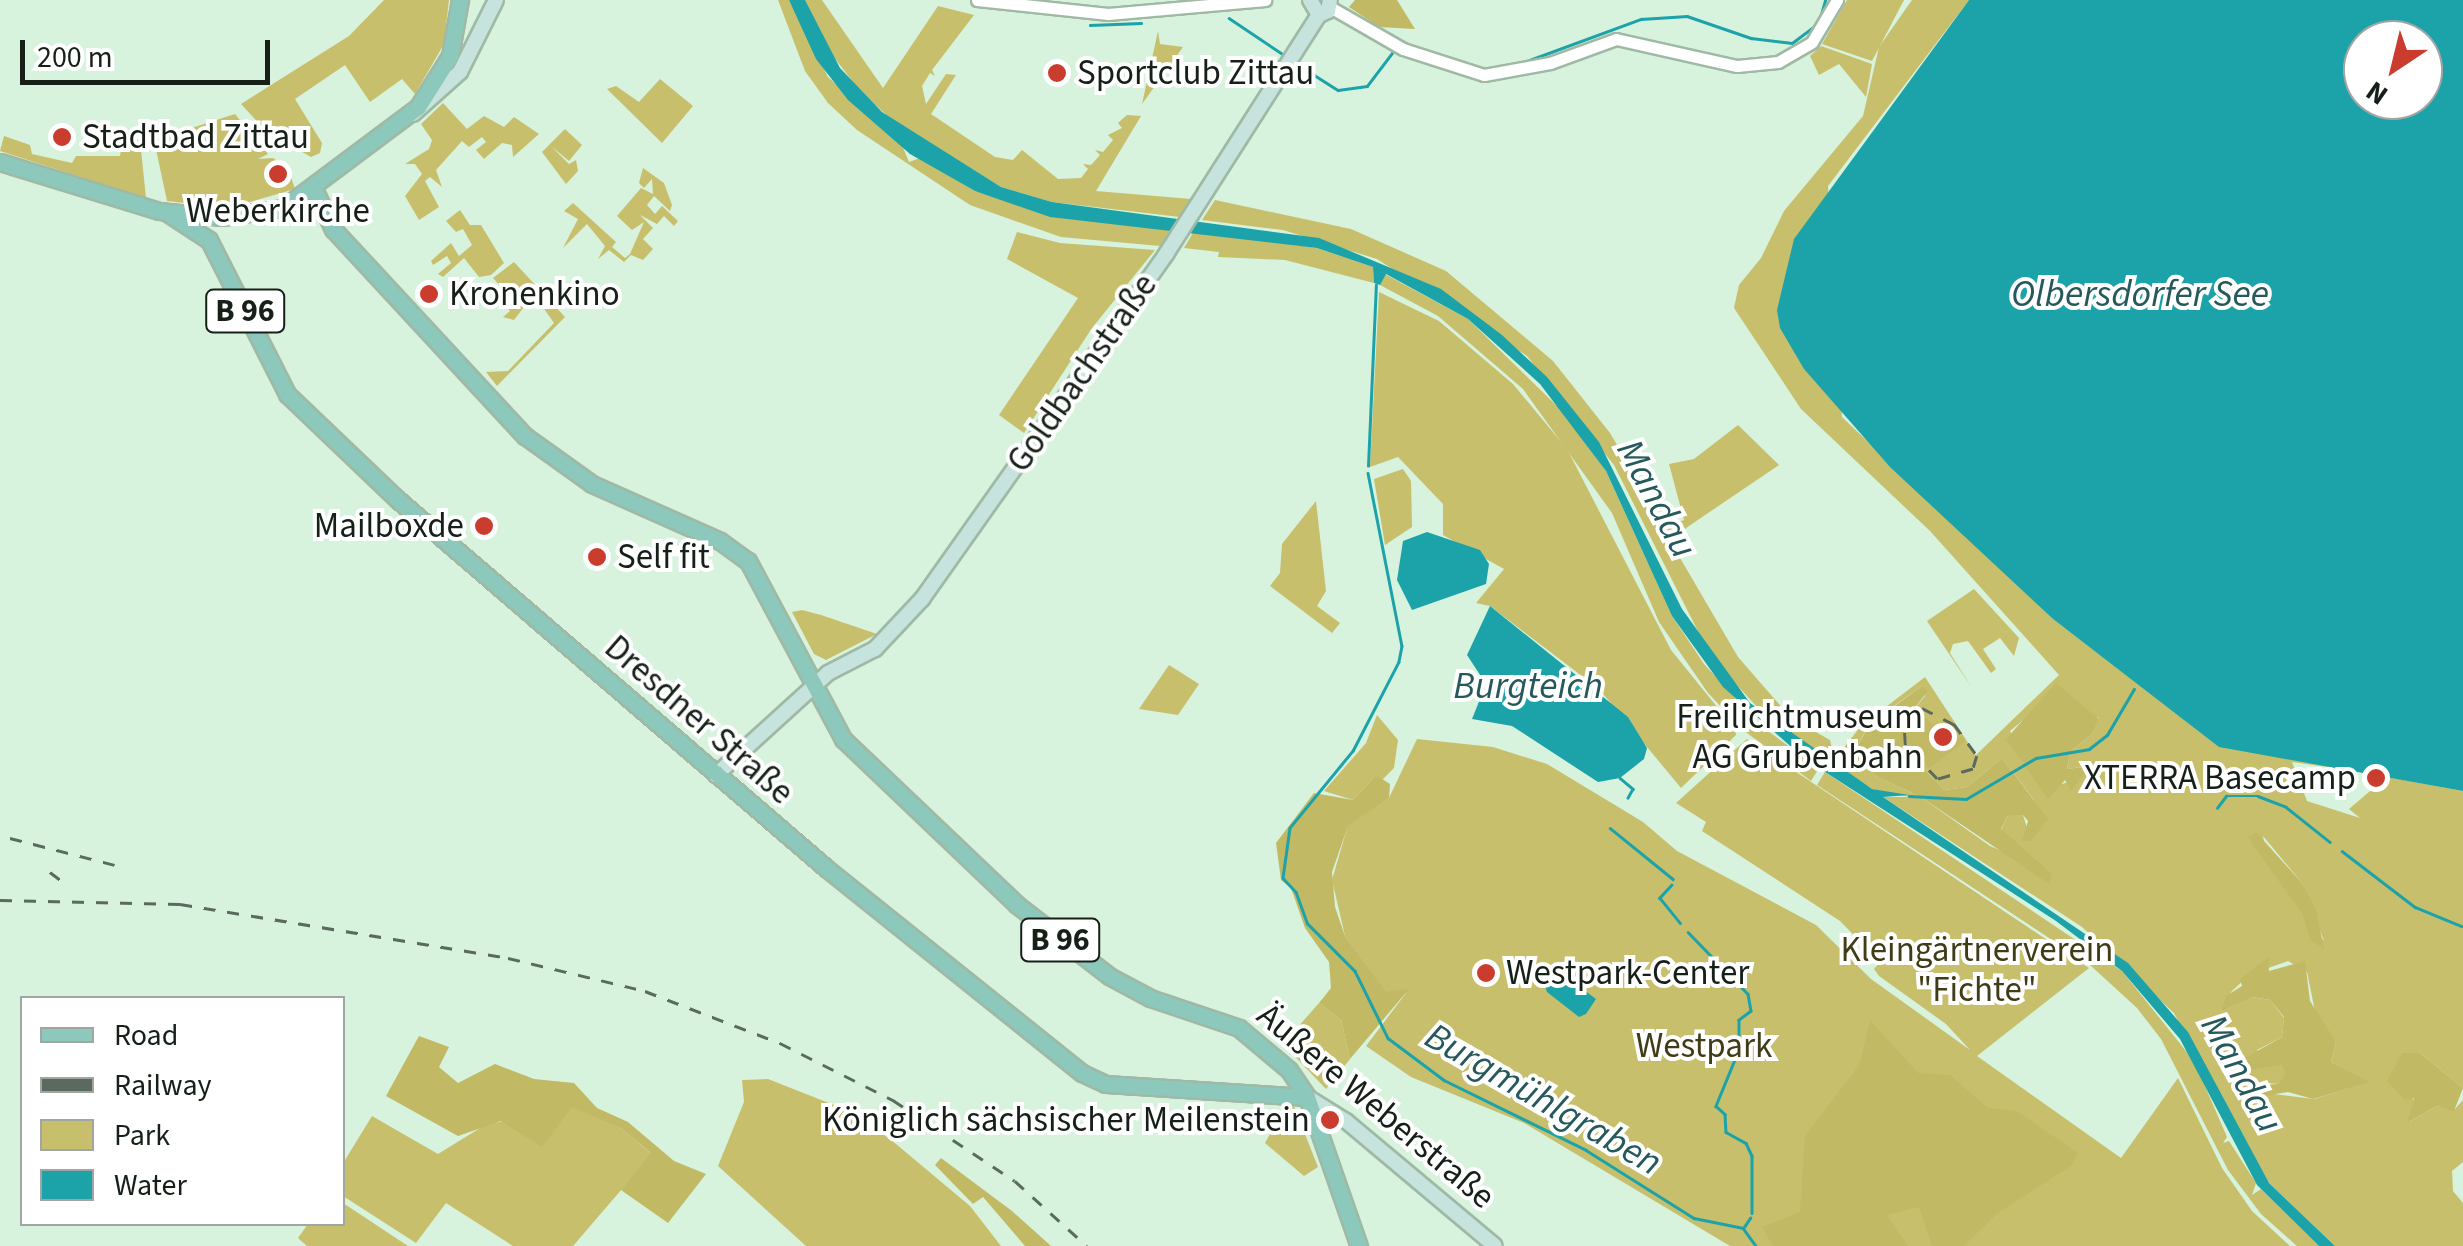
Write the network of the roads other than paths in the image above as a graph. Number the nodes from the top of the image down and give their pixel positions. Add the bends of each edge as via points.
1 (460, 0) edge
2 (496, 0) edge
3 (977, 0) edge
4 (1265, 0) edge
5 (1836, 0) edge
6 (1319, 9) edge
7 (404, 120) junction
8 (0, 162) edge
9 (313, 188) junction
10 (166, 212) junction
11 (816, 686) junction
12 (716, 774) junction
13 (1292, 1073) junction
14 (1283, 1091) junction
15 (1331, 1112) junction
16 (1310, 1113) junction
17 (1346, 1121) junction
18 (1359, 1246) edge
19 (1495, 1246) edge

1 - 7 main road, B 96 via 444,70
2 - 7 main road via 460,72
3 - 4 street via 1108,14
5 - 6 street via 1812,42 1778,62 1737,66 1616,38 1550,63 1484,75 1403,50
6 - 11 main road, Goldbachstraße via 1170,248 927,592 875,649
7 - 9 main road, B 96
8 - 10 main road, B 96
9 - 10 main road, B 96 via 268,212
9 - 11 main road, Äußere Weberstraße / B 96 via 333,229 526,436 592,484 720,541 748,562
10 - 12 main road, Dresdner Straße / B 96 via 208,240 297,405 420,521
11 - 12 main road, Goldbachstraße
11 - 13 main road, Äußere Weberstraße / B 96 via 853,751 1040,924 1133,990 1239,1028
12 - 14 main road, Dresdner Straße / B 96 via 1088,1077 1106,1084
13 - 14 main road
13 - 16 main road, Äußere Weberstraße / B 96
13 - 17 main road
14 - 16 main road, Dresdner Straße / B 96
15 - 16 main road, Äußere Weberstraße
15 - 16 main road
15 - 17 main road, Äußere Weberstraße
16 - 18 main road, B 96
17 - 19 main road, Äußere Weberstraße

